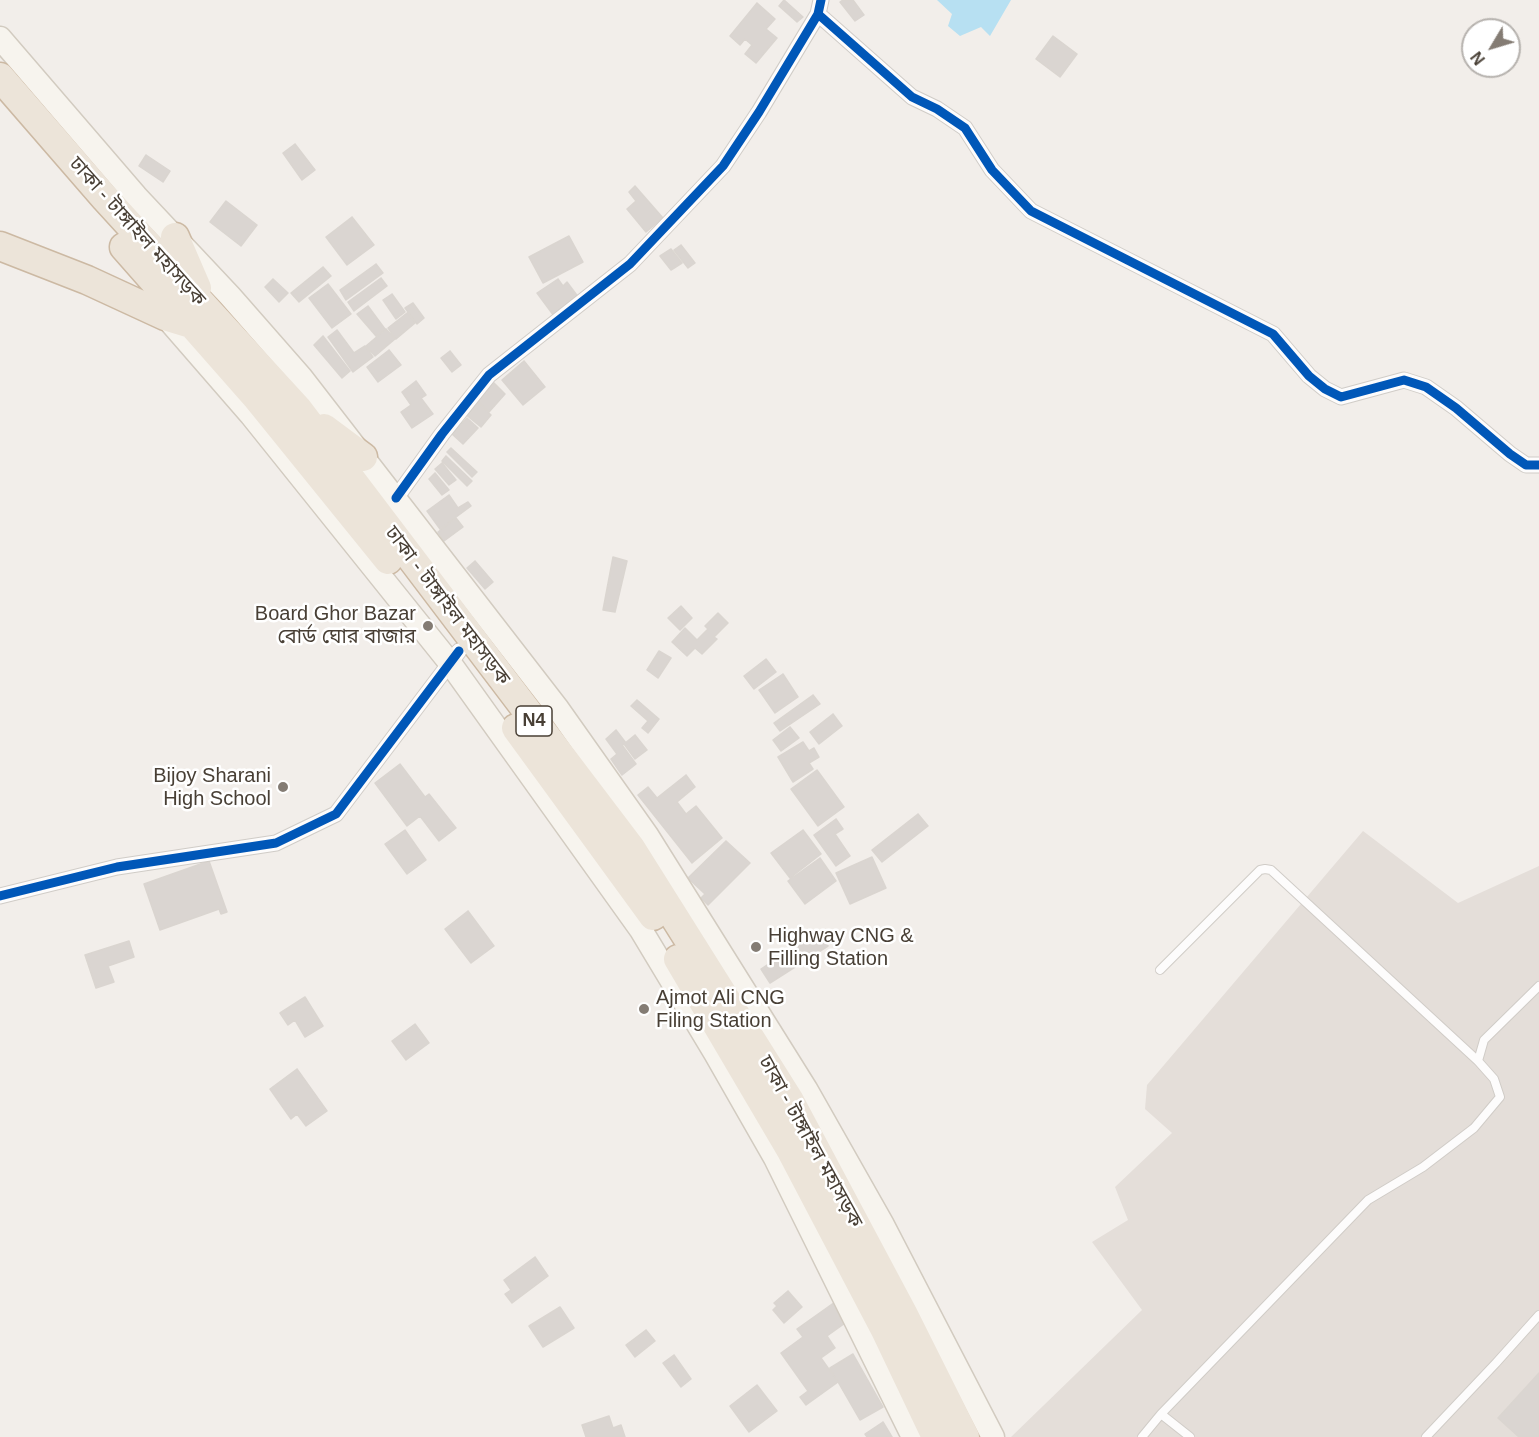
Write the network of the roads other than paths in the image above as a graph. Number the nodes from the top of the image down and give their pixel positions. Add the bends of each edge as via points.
1 (819, 7) edge
2 (0, 38) edge
3 (0, 77) edge
4 (0, 105) edge
5 (175, 237) junction
6 (0, 246) edge
7 (188, 317) junction
8 (298, 409) junction
9 (363, 457) junction
10 (1539, 465) edge
11 (396, 498) junction
12 (454, 657) junction
13 (639, 842) junction
14 (0, 896) edge
15 (1160, 970) dead end
16 (1539, 986) edge
17 (1478, 1061) junction
18 (798, 1095) junction
19 (783, 1155) junction
20 (1539, 1315) edge
21 (1161, 1414) junction
22 (913, 1437) edge
23 (936, 1437) edge
24 (965, 1437) edge
25 (993, 1437) edge
26 (1142, 1437) edge
27 (1190, 1437) edge
28 (1426, 1437) edge

1 - 10 street via 912,97 965,128 992,170 1031,211 1273,334 1310,376 1341,397 1404,380 1426,387 1510,454 1526,465
1 - 11 street via 723,166 630,264 489,375
2 - 5 main road
3 - 7 highway, ঢাকা - টাঙ্গাইল মহাসড়ক / N4 via 105,198
4 - 7 highway, ঢাকা - টাঙ্গাইল মহাসড়ক / N4
5 - 7 highway
5 - 9 main road via 301,377
6 - 7 highway
7 - 8 highway, ঢাকা - টাঙ্গাইল মহাসড়ক / N4
7 - 12 highway, ঢাকা - টাঙ্গাইল মহাসড়ক / N4 via 378,546
8 - 9 highway
8 - 13 highway, ঢাকা - টাঙ্গাইল মহাসড়ক / N4
9 - 11 main road
11 - 13 main road via 558,710
12 - 14 street via 336,814 276,843 117,867
12 - 19 highway, ঢাকা - টাঙ্গাইল মহাসড়ক / N4 via 648,924
13 - 18 highway, ঢাকা - টাঙ্গাইল মহাসড়ক / N4
15 - 17 lane via 1260,870 1271,870
16 - 17 lane via 1484,1040
17 - 21 lane via 1494,1079 1500,1097 1474,1128 1423,1167 1368,1200
18 - 24 highway, ঢাকা - টাঙ্গাইল মহাসড়ক / N4
18 - 25 main road via 883,1225
19 - 22 main road
19 - 23 highway, ঢাকা - টাঙ্গাইল মহাসড়ক / N4 via 885,1330
20 - 28 lane
21 - 26 lane
21 - 27 lane

